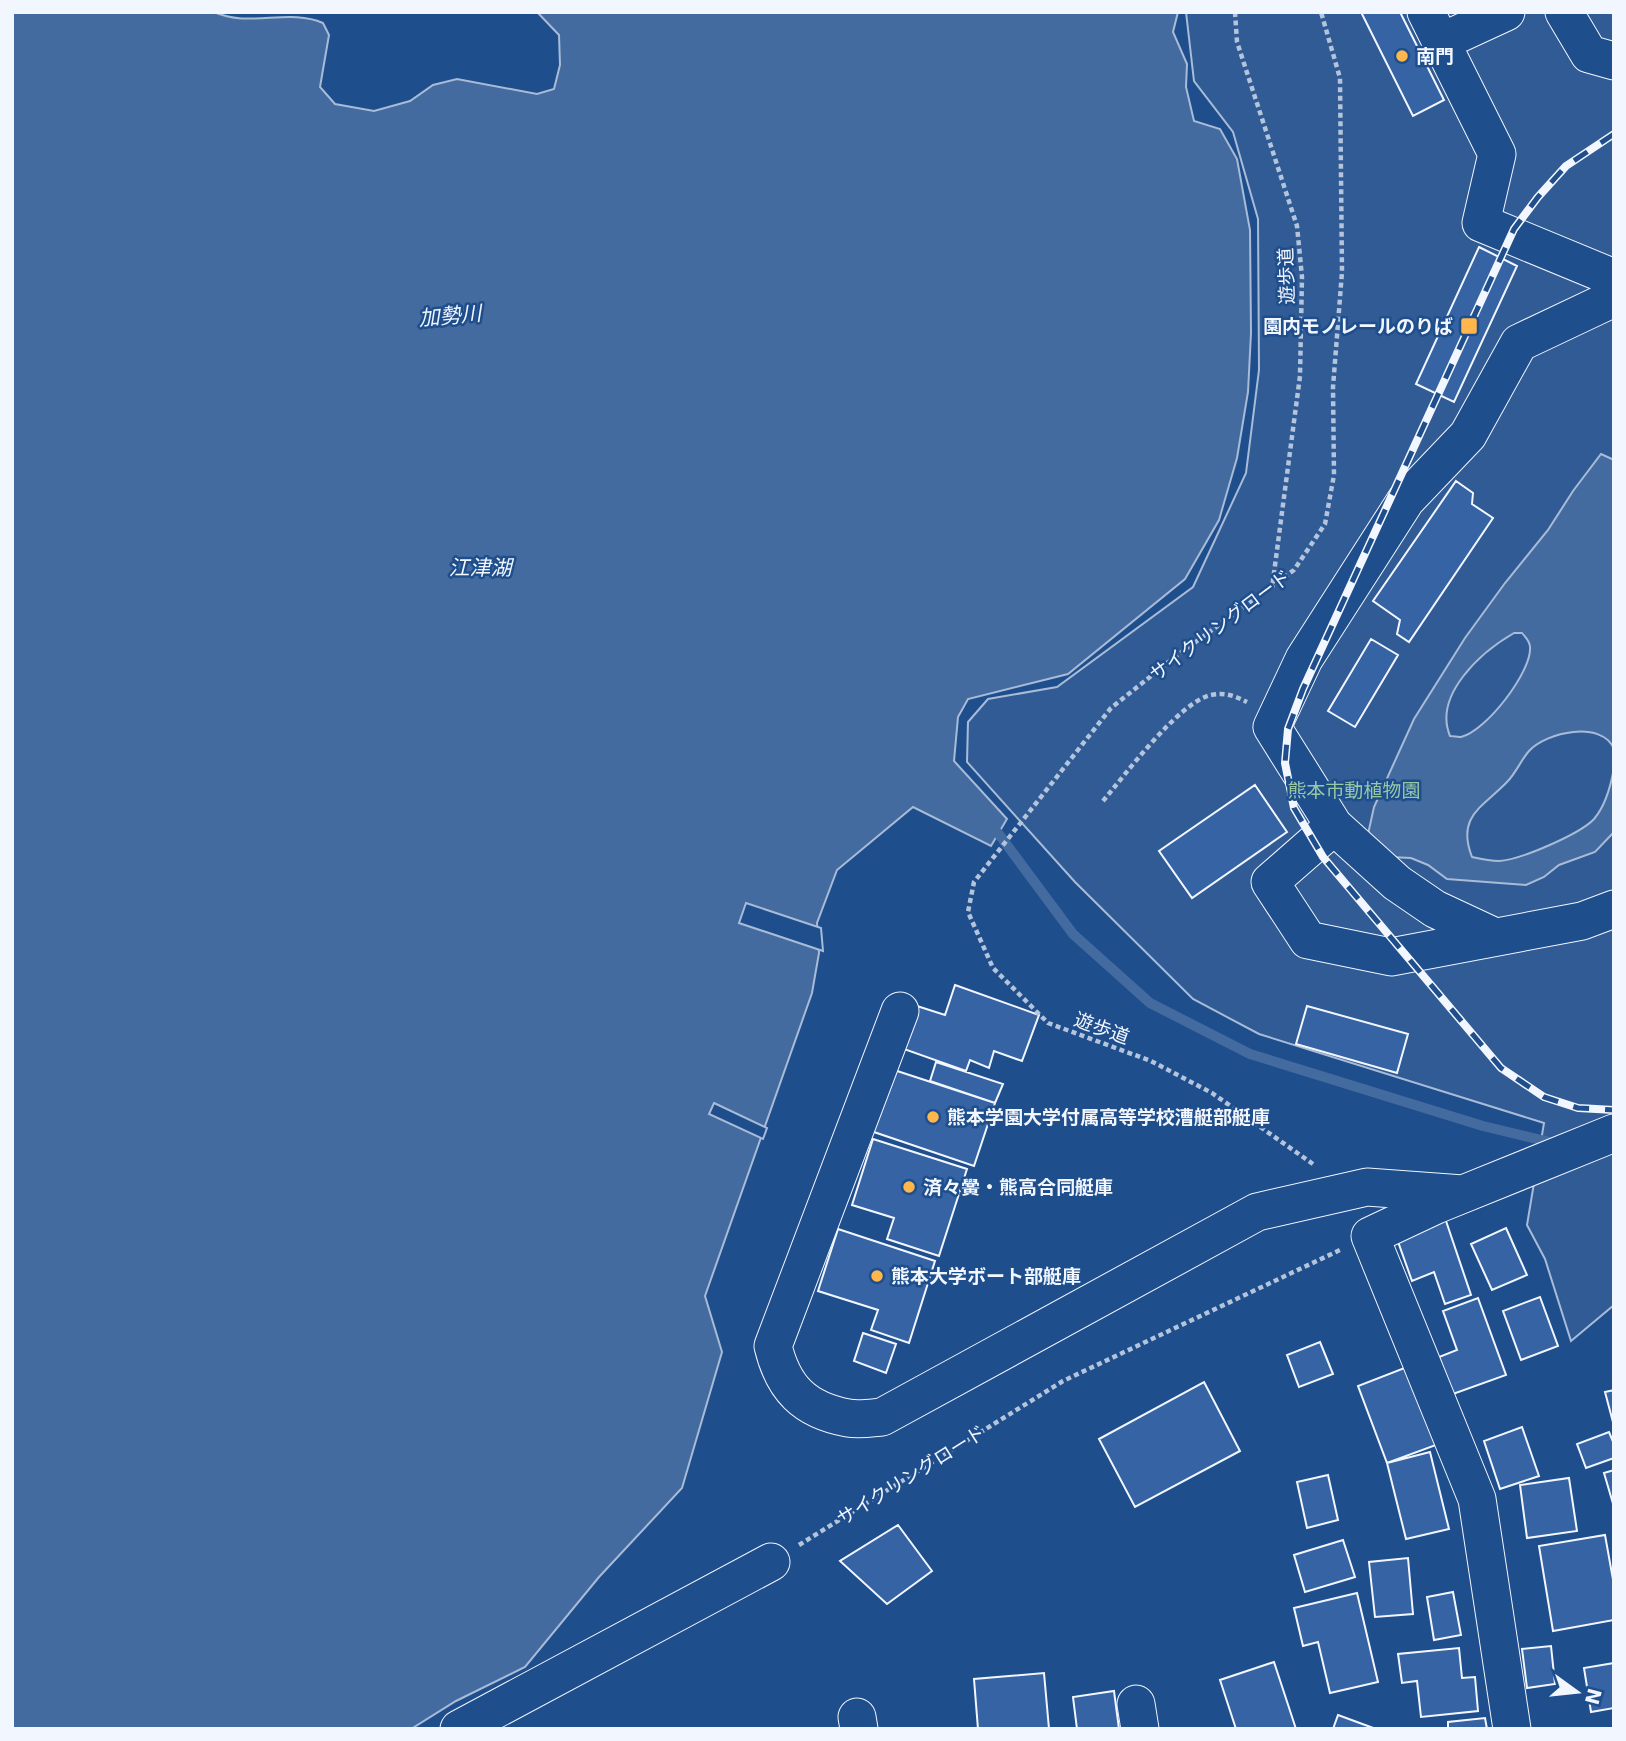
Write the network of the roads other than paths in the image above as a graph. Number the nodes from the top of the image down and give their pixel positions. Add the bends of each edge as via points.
1 (1506, 12) edge
2 (1564, 12) edge
3 (1434, 27) edge
4 (1614, 61) edge
5 (1614, 278) edge
6 (1614, 298) edge
7 (1345, 836) junction
8 (1614, 909) edge
9 (1495, 937) junction
10 (900, 1011) dead end
11 (1614, 1133) edge
12 (1464, 1194) junction
13 (771, 1562) road end
14 (459, 1729) edge
15 (1513, 1729) edge

1 - 3 street
2 - 4 street via 1589,54
3 - 5 street via 1497,154 1480,223
6 - 7 street via 1519,343 1468,435 1406,500 1304,659 1272,727
7 - 9 street via 1397,883 1435,909
7 - 9 street via 1270,882 1308,940 1391,957
8 - 9 street via 1582,921
10 - 12 street via 773,1346 778,1369 794,1394 849,1419 882,1417 1257,1212 1367,1187
11 - 12 street
12 - 15 street via 1370,1236 1477,1499
13 - 14 street

